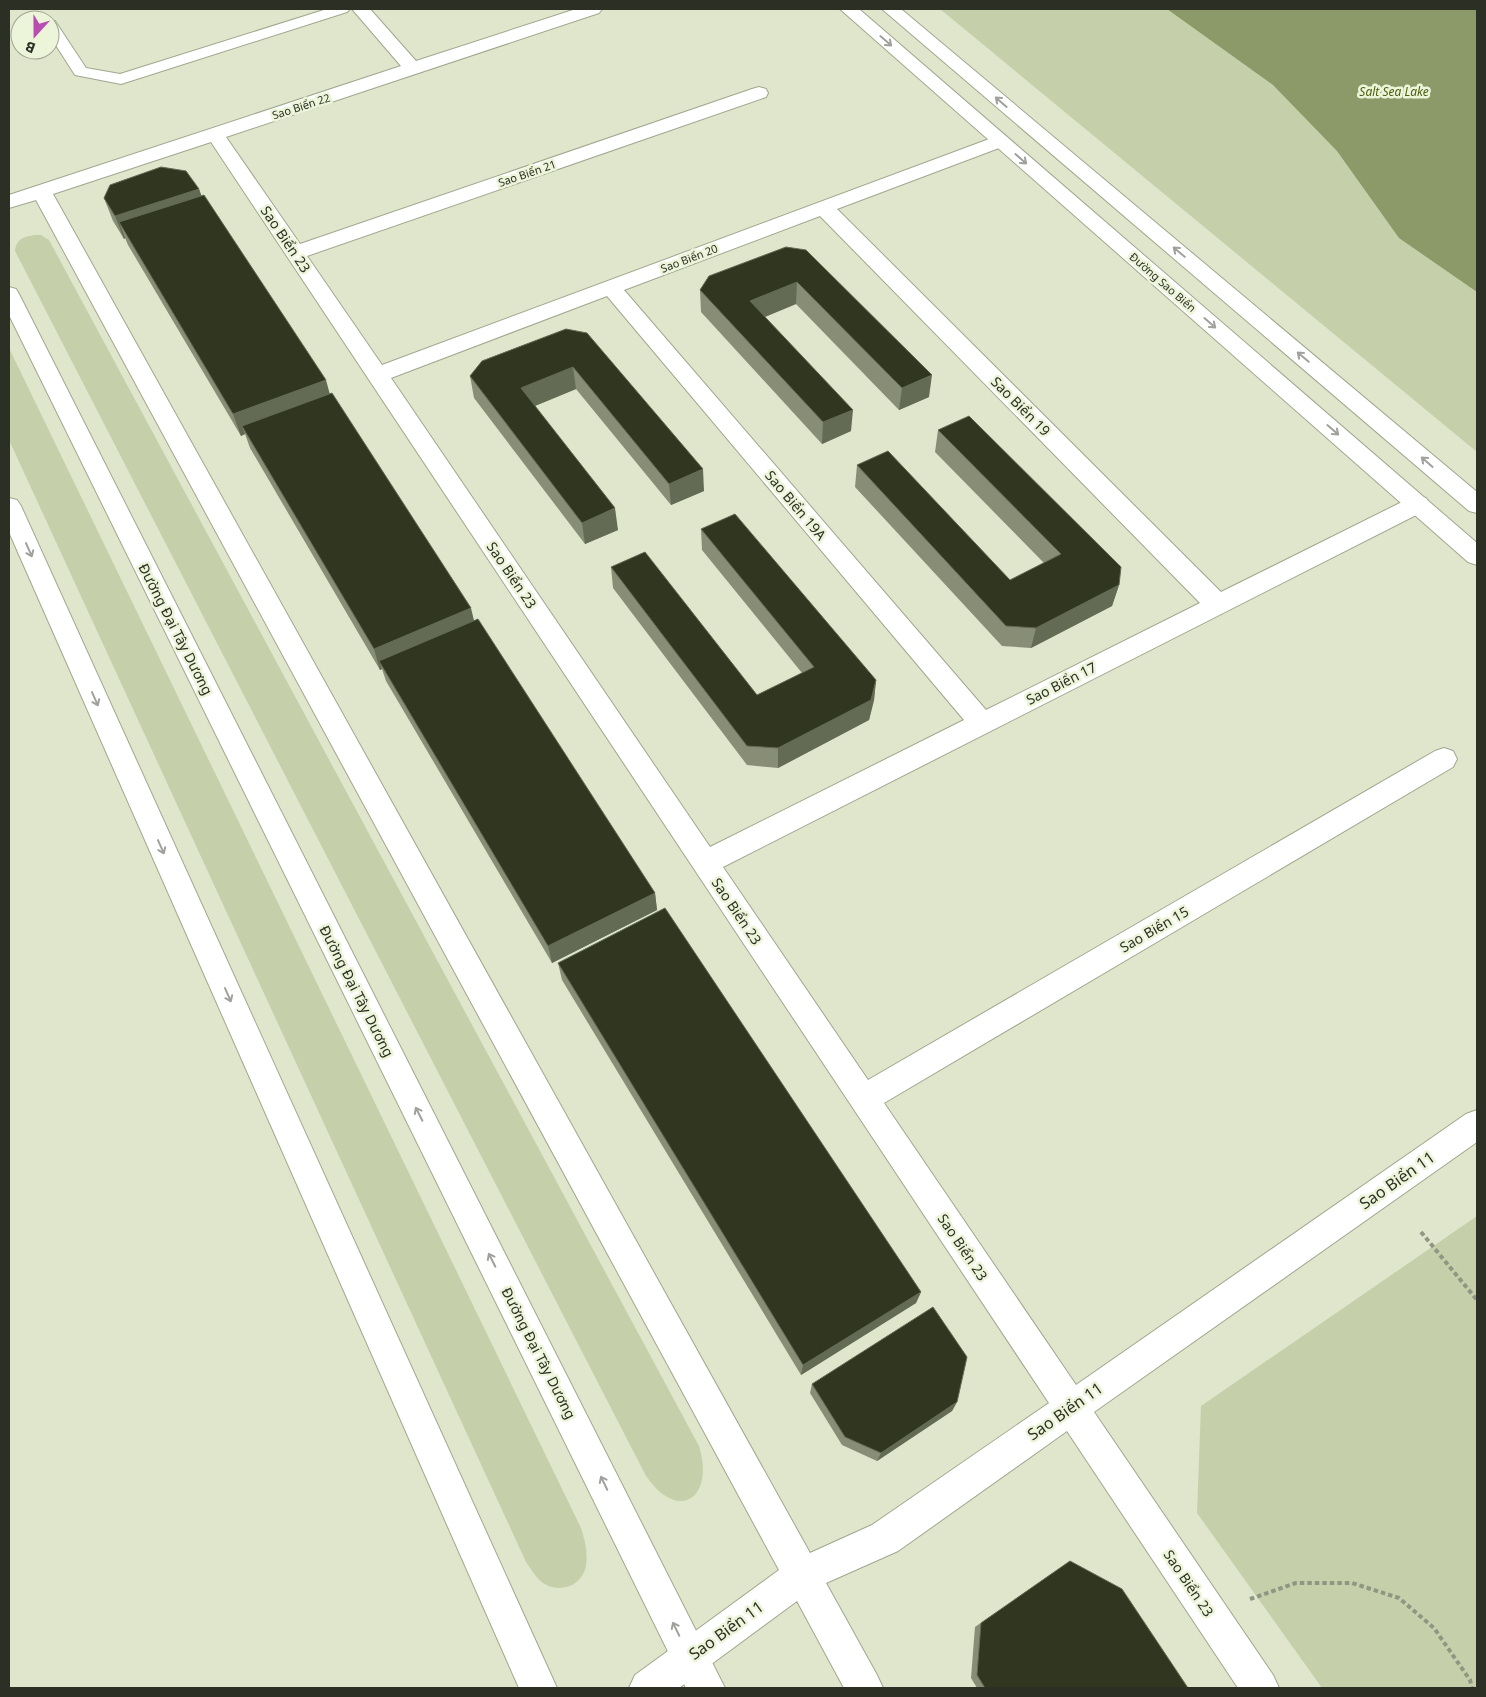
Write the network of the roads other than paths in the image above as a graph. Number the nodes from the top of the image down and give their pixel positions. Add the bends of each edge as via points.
1 (342, 9) edge
2 (360, 9) edge
3 (593, 9) edge
4 (849, 9) edge
5 (891, 9) edge
6 (60, 39) edge
7 (413, 68) junction
8 (759, 93) dead end
9 (1033, 129) junction
10 (215, 134) junction
11 (1000, 140) junction
12 (41, 191) junction
13 (9, 202) edge
14 (823, 207) junction
15 (295, 253) junction
16 (610, 287) junction
17 (9, 294) edge
18 (377, 375) junction
19 (1454, 486) junction
20 (1418, 504) junction
21 (1477, 505) edge
22 (9, 506) edge
23 (1477, 556) edge
24 (1218, 605) junction
25 (982, 723) junction
26 (1444, 759) dead end
27 (705, 862) junction
28 (863, 1099) junction
29 (1477, 1124) edge
30 (1071, 1407) junction
31 (802, 1575) junction
32 (690, 1657) junction
33 (538, 1688) edge
34 (648, 1688) edge
35 (706, 1688) edge
36 (864, 1688) edge
37 (1260, 1688) edge

1 - 6 lane via 121,80 81,72
2 - 7 street
3 - 7 street, Sao Biển 22
4 -> 11 street, Đường Sao Biển
9 -> 5 street
7 - 10 street, Sao Biển 22
8 - 15 street, Sao Biển 21
9 - 11 street, Sao Biển 20
19 -> 9 street
10 - 12 street, Sao Biển 22
10 - 15 street, Sao Biển 23
11 - 14 street, Sao Biển 20
11 -> 20 street, Đường Sao Biển
12 - 13 street, Sao Biển 22
12 - 31 street
14 - 16 street, Sao Biển 20
14 - 24 street, Sao Biển 19
15 - 18 street, Sao Biển 23
16 - 18 street, Sao Biển 20
16 - 25 street, Sao Biển 19A
32 -> 17 street, Đường Đại Tây Dương
18 - 27 street, Sao Biển 23
19 - 20 street, Sao Biển 17
19 - 21 street
20 - 23 street, Đường Sao Biển
20 - 24 street, Sao Biển 17
22 -> 33 street
24 - 25 street, Sao Biển 17
25 - 27 street, Sao Biển 17
26 - 28 street, Sao Biển 15
27 - 28 street, Sao Biển 23
28 - 30 street, Sao Biển 23
29 - 30 street, Sao Biển 11
30 - 31 street, Sao Biển 11 via 885,1538
30 - 37 street, Sao Biển 23
31 - 32 street, Sao Biển 11
31 - 36 street
32 - 34 street, Sao Biển 11
32 - 35 street, Đường Đại Tây Dương

